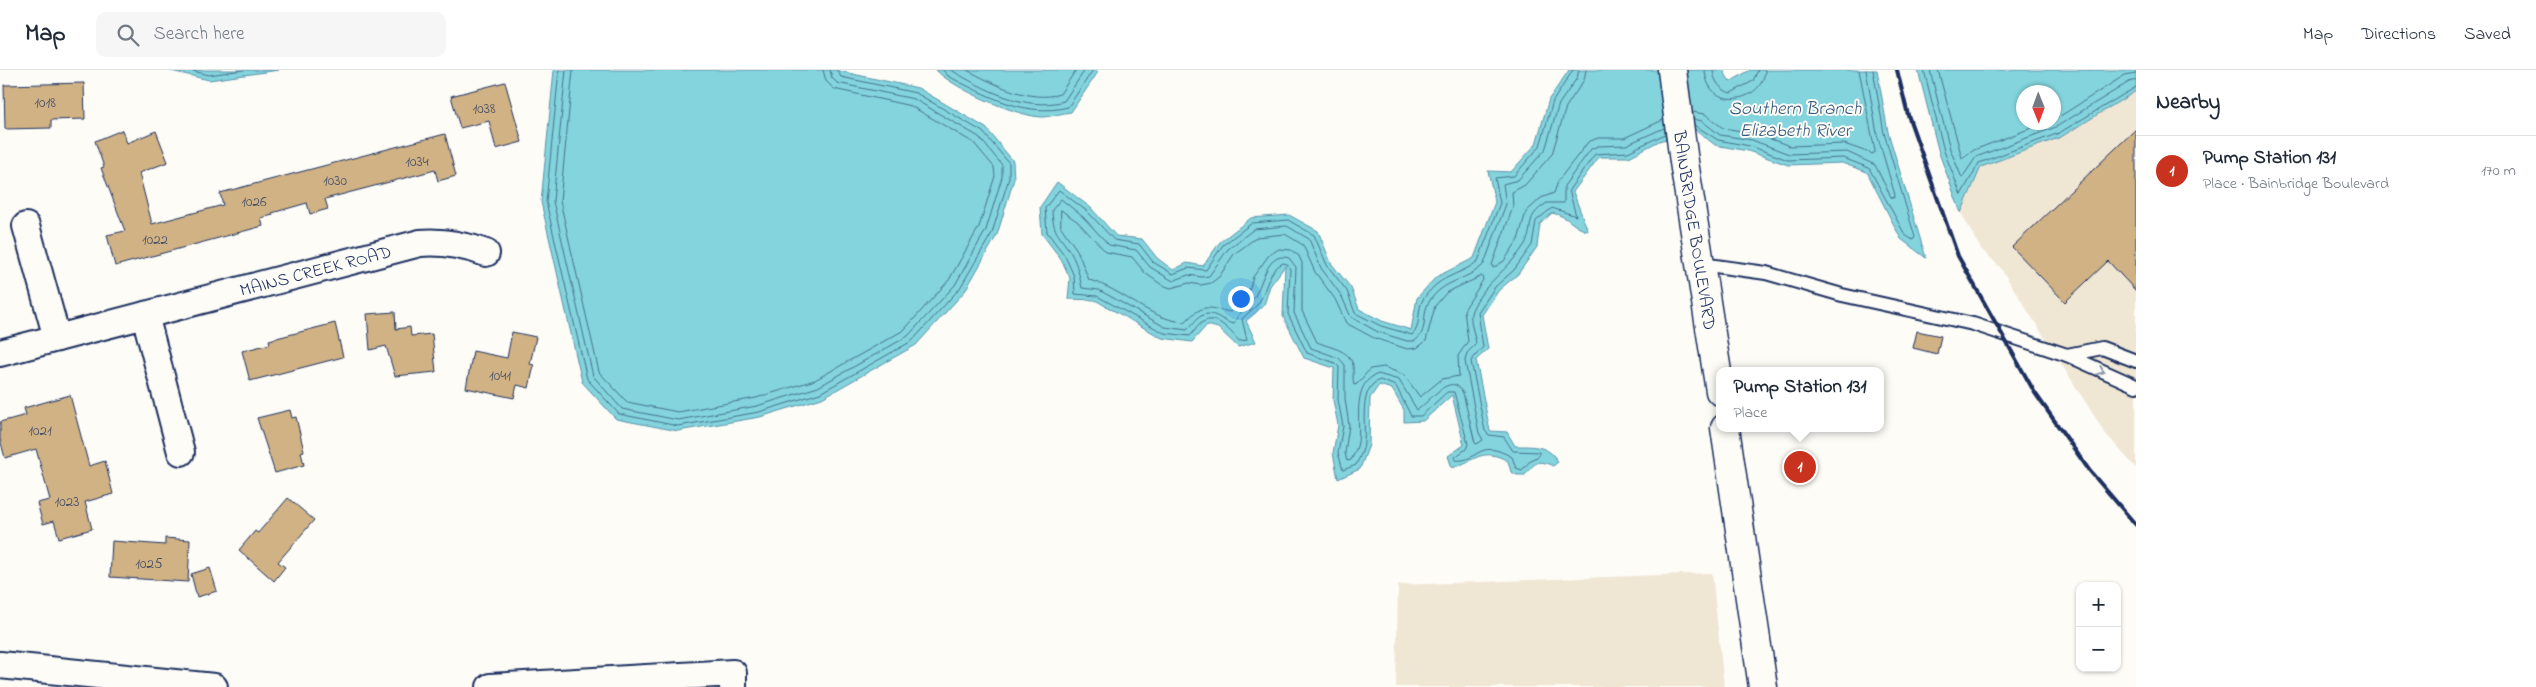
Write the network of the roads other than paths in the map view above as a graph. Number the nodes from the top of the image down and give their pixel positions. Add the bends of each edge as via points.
1 (1672, 70) edge
2 (26, 226) dead end
3 (486, 253) dead end
4 (1702, 264) junction
5 (145, 315) junction
6 (57, 338) junction
7 (0, 353) edge
8 (2067, 355) junction
9 (2136, 361) edge
10 (1717, 367) edge
11 (2136, 386) edge
12 (1726, 432) edge
13 (181, 452) dead end
14 (0, 665) edge
15 (733, 680) edge
16 (214, 687) edge
17 (490, 687) edge
18 (1763, 687) edge

1 - 4 main road, BAINBRIDGE BOULEVARD
2 - 6 street
3 - 5 street, MAINS CREEK ROAD via 461,244 420,243
4 - 8 lane via 1766,273 1842,295 1972,324
4 - 10 main road, BAINBRIDGE BOULEVARD
5 - 6 street, MAINS CREEK ROAD
5 - 13 street
6 - 7 street, MAINS CREEK ROAD
8 - 9 lane via 2102,348
8 -> 11 lane
12 - 18 main road
14 - 16 street
15 - 17 street

